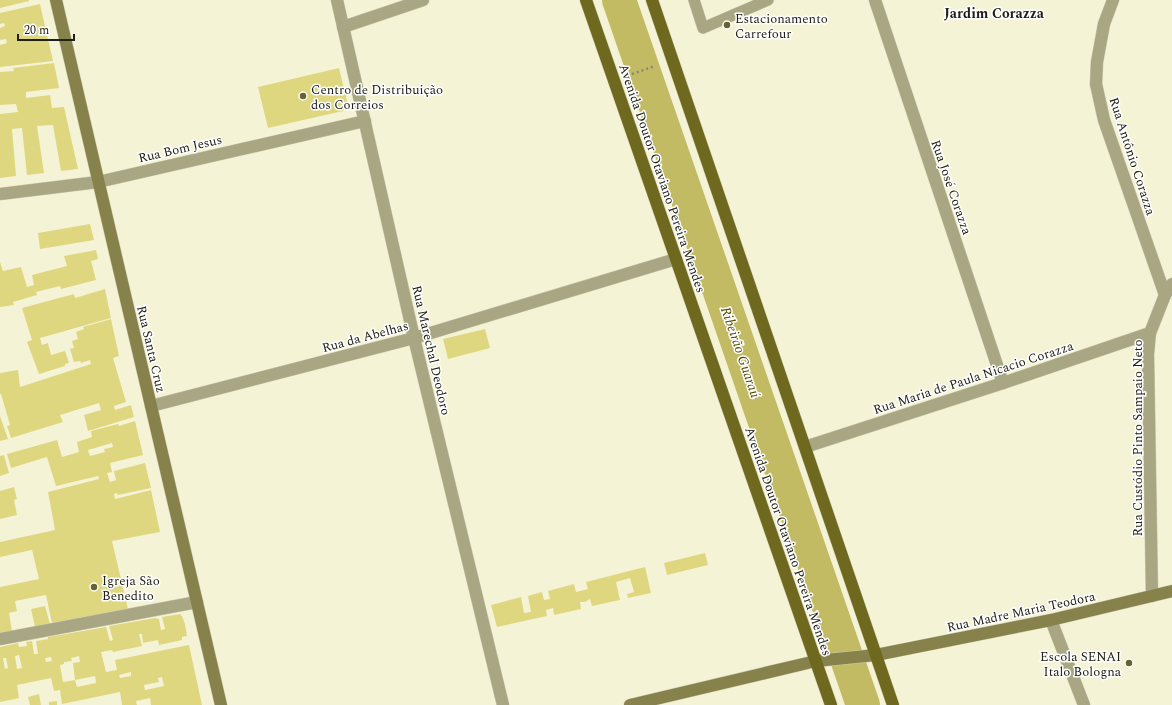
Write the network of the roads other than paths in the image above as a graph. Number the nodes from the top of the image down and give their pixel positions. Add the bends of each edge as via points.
1 (56, 0) edge
2 (337, 0) edge
3 (423, 0) edge
4 (586, 0) edge
5 (652, 0) edge
6 (694, 0) edge
7 (768, 0) edge
8 (874, 0) edge
9 (1113, 0) edge
10 (343, 27) junction
11 (365, 121) junction
12 (98, 182) junction
13 (0, 194) edge
14 (676, 259) junction
15 (1172, 284) edge
16 (1165, 295) junction
17 (1150, 333) junction
18 (414, 338) junction
19 (1003, 383) junction
20 (151, 406) junction
21 (805, 447) junction
22 (1172, 591) edge
23 (1152, 596) junction
24 (197, 602) junction
25 (1051, 620) junction
26 (0, 639) edge
27 (870, 656) junction
28 (816, 661) junction
29 (221, 705) edge
30 (503, 705) edge
31 (630, 705) edge
32 (832, 705) edge
33 (893, 705) edge
34 (1084, 705) edge

1 - 12 street, Rua Santa Cruz
2 - 10 street, Rua Marechal Deodoro
3 - 10 street
4 - 14 main road, Avenida Doutor Otaviano Pereira Mendes
5 - 21 main road
6 - 7 lane via 703,28
8 - 19 street, Rua José Corazza
9 - 16 street, Rua Antônio Corazza via 1104,24 1096,84 1104,120
10 - 11 street, Rua Marechal Deodoro
11 - 12 street, Rua Bom Jesus
11 - 18 street, Rua Marechal Deodoro
12 - 13 street, Rua Bom Jesus
12 - 20 street, Rua Santa Cruz
14 - 18 street, Rua da Abelhas
14 - 28 main road, Avenida Doutor Otaviano Pereira Mendes
15 - 16 street, Rua Custódio Pinto Sampaio Neto
16 - 17 street, Rua Custódio Pinto Sampaio Neto
17 - 19 street, Rua Maria de Paula Nicacio Corazza
17 - 23 street, Rua Custódio Pinto Sampaio Neto via 1148,354
18 - 20 street, Rua da Abelhas
18 - 30 street, Rua Marechal Deodoro
19 - 21 street, Rua Maria de Paula Nicacio Corazza
20 - 24 street, Rua Santa Cruz
21 - 27 main road
22 - 23 street, Rua Madre Maria Teodora
23 - 25 street, Rua Madre Maria Teodora
24 - 26 street
24 - 29 street, Rua Santa Cruz
25 - 27 street, Rua Madre Maria Teodora
25 - 34 street
27 - 28 street, Rua Madre Maria Teodora
27 - 33 main road
28 - 31 street
28 - 32 main road, Avenida Doutor Otaviano Pereira Mendes

